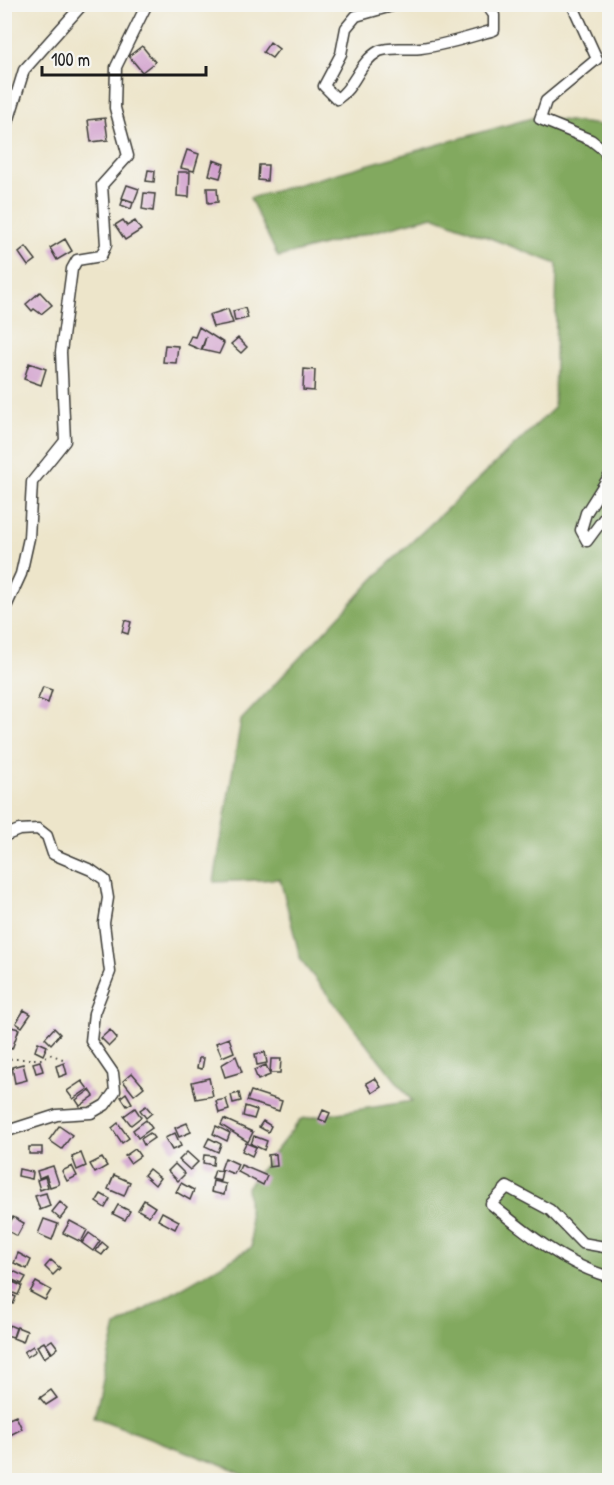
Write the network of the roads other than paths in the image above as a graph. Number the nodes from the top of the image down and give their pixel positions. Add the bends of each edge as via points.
1 (83, 4) edge
2 (147, 4) edge
3 (399, 4) edge
4 (486, 4) edge
5 (572, 4) edge
6 (4, 135) edge
7 (609, 168) edge
8 (609, 475) edge
9 (609, 510) edge
10 (4, 611) edge
11 (4, 836) edge
12 (4, 1132) edge
13 (609, 1248) edge
14 (609, 1277) edge

1 - 6 street via 24,70
2 - 10 street via 116,67 115,108 128,156 102,185 106,244 101,256 77,261 72,269 61,352 64,441 32,482 29,538 21,574
3 - 4 street via 356,16 346,27 341,54 324,86 337,99 348,91 362,65 381,50 420,48 494,30 494,15
5 - 7 street via 597,59 546,101 540,119 591,140 604,151
8 - 9 street via 586,513 581,530 587,541
11 - 12 street via 38,829 47,836 53,854 105,880 108,898 104,923 110,972 94,1013 91,1041 113,1073 115,1091 105,1105 91,1113 57,1115
13 - 14 street via 582,1243 550,1210 507,1187 491,1204 585,1270

